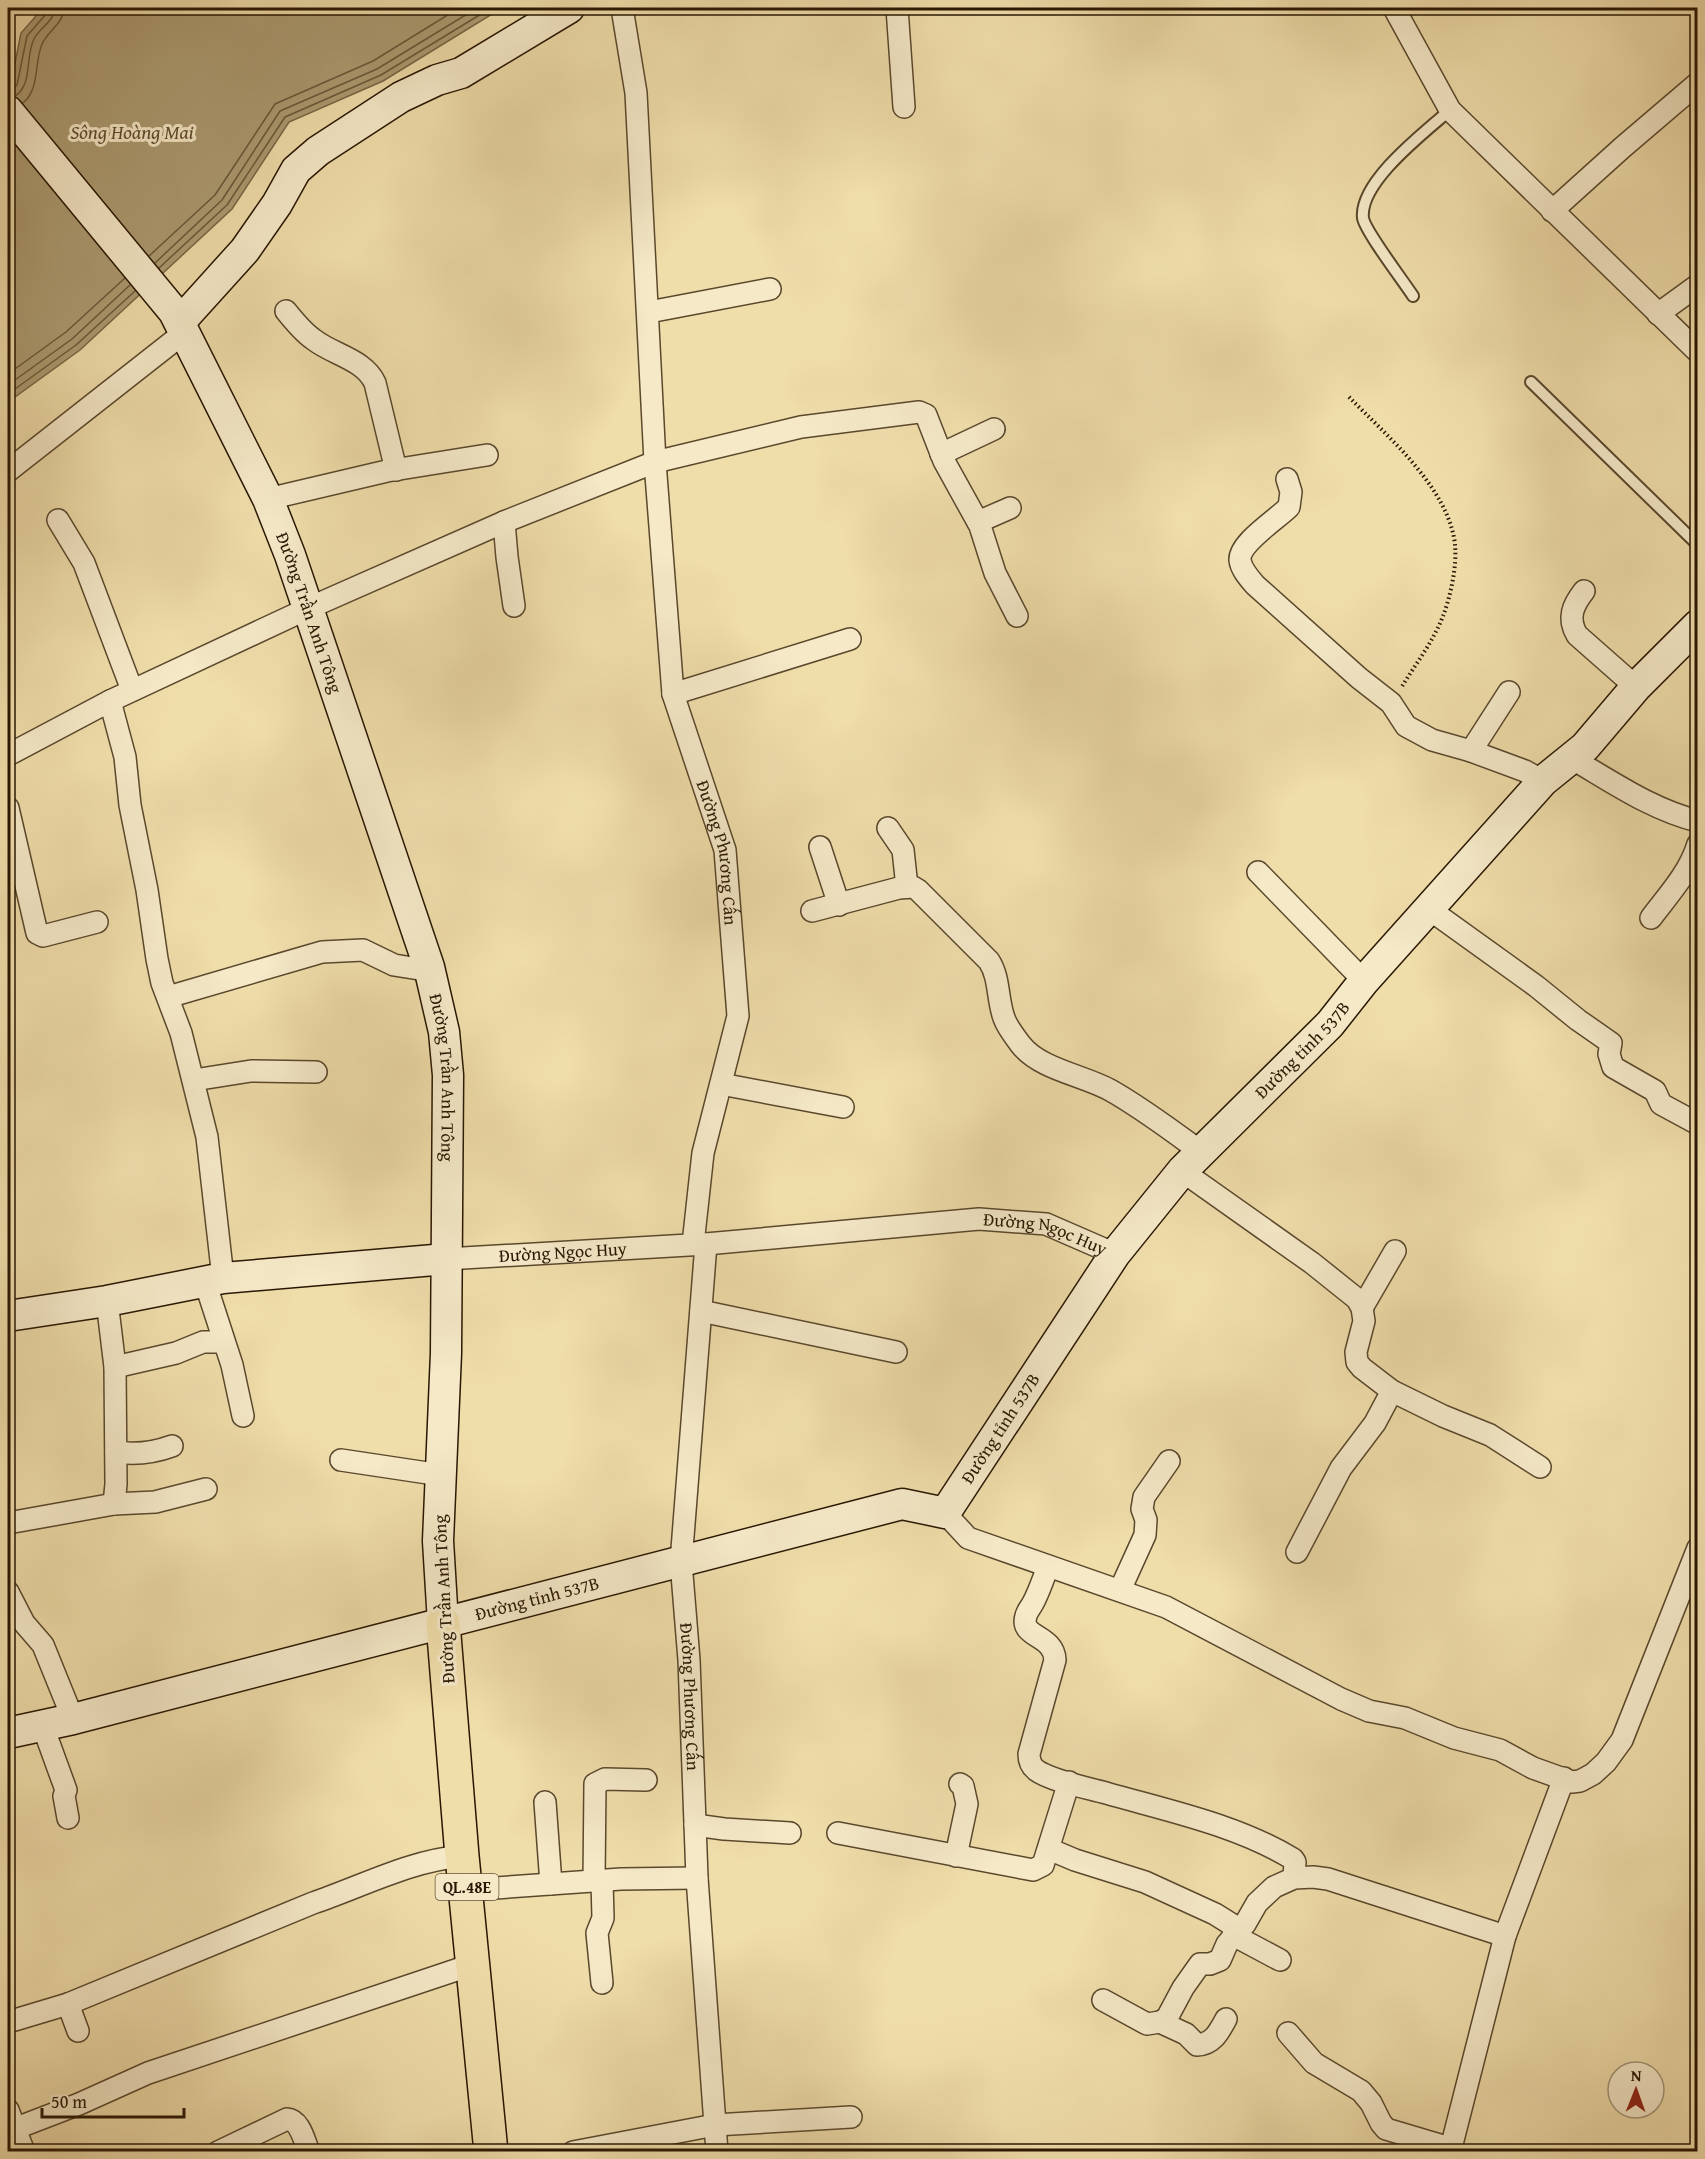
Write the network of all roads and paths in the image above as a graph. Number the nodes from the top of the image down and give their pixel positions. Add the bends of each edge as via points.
1 (569, 8) edge
2 (622, 8) edge
3 (897, 8) edge
4 (1394, 8) edge
5 (1698, 83) edge
6 (904, 107) dead end
7 (1450, 110) junction
8 (8, 111) edge
9 (1552, 211) junction
10 (1698, 285) edge
11 (770, 290) dead end
12 (1413, 296) dead end
13 (286, 311) dead end
14 (649, 312) junction
15 (1658, 314) junction
16 (180, 322) junction
17 (1698, 352) edge
18 (1531, 382) dead end
19 (1349, 398) dead end
20 (994, 429) dead end
21 (941, 454) junction
22 (487, 455) dead end
23 (656, 462) junction
24 (396, 470) junction
25 (8, 471) edge
26 (1287, 479) dead end
27 (268, 499) junction
28 (1010, 508) dead end
29 (58, 520) dead end
30 (504, 522) junction
31 (978, 522) junction
32 (1698, 545) edge
33 (1584, 591) dead end
34 (514, 606) dead end
35 (309, 608) junction
36 (1017, 616) dead end
37 (1698, 625) edge
38 (850, 639) dead end
39 (1636, 687) junction
40 (132, 690) junction
41 (1509, 692) dead end
42 (673, 694) junction
43 (110, 701) junction
44 (1391, 703) junction
45 (1471, 751) junction
46 (8, 755) edge
47 (1571, 758) junction
48 (1543, 781) junction
49 (8, 808) edge
50 (1696, 818) edge
51 (888, 828) dead end
52 (1698, 844) edge
53 (820, 847) dead end
54 (1258, 872) dead end
55 (907, 887) junction
56 (838, 905) junction
57 (1429, 909) junction
58 (812, 911) dead end
59 (1651, 918) dead end
60 (97, 922) dead end
61 (429, 967) junction
62 (1365, 981) junction
63 (168, 997) junction
64 (316, 1072) dead end
65 (194, 1080) junction
66 (720, 1084) junction
67 (843, 1107) dead end
68 (1698, 1124) edge
69 (1191, 1162) junction
70 (699, 1244) junction
71 (1395, 1251) dead end
72 (1115, 1254) junction
73 (446, 1259) junction
74 (214, 1280) junction
75 (107, 1301) junction
76 (1362, 1308) junction
77 (701, 1311) junction
78 (8, 1316) edge
79 (224, 1342) junction
80 (896, 1352) dead end
81 (115, 1367) junction
82 (1392, 1391) junction
83 (243, 1416) dead end
84 (172, 1446) dead end
85 (116, 1452) junction
86 (341, 1460) dead end
87 (1169, 1461) dead end
88 (1540, 1467) dead end
89 (441, 1475) junction
90 (206, 1489) dead end
91 (114, 1504) junction
92 (945, 1513) junction
93 (8, 1523) edge
94 (1698, 1548) edge
95 (1297, 1552) dead end
96 (681, 1562) junction
97 (1048, 1568) junction
98 (1120, 1590) junction
99 (8, 1592) edge
100 (443, 1623) junction
101 (73, 1719) junction
102 (42, 1724) junction
103 (8, 1733) edge
104 (1564, 1778) junction
105 (646, 1780) dead end
106 (1069, 1782) junction
107 (960, 1784) dead end
108 (545, 1803) dead end
109 (68, 1818) dead end
110 (695, 1825) junction
111 (790, 1833) dead end
112 (838, 1833) dead end
113 (1049, 1849) junction
114 (462, 1856) junction
115 (956, 1856) junction
116 (697, 1878) junction
117 (1294, 1878) junction
118 (598, 1881) junction
119 (550, 1884) junction
120 (467, 1890) junction
121 (1236, 1932) junction
122 (1505, 1936) junction
123 (1280, 1960) dead end
124 (471, 1965) junction
125 (602, 1983) dead end
126 (1102, 2000) dead end
127 (68, 2004) junction
128 (1226, 2019) dead end
129 (8, 2022) edge
130 (1160, 2022) junction
131 (78, 2031) dead end
132 (1288, 2033) dead end
133 (851, 2117) dead end
134 (11, 2119) edge
135 (715, 2125) junction
136 (1450, 2150) edge
137 (24, 2151) edge
138 (218, 2151) edge
139 (309, 2151) edge
140 (491, 2151) edge
141 (573, 2151) edge
142 (717, 2151) edge

1 - 16 main road via 461,73 408,93 318,150 296,170 245,250
2 - 14 street, Đường Phương Cấn via 636,93
3 - 6 street
4 - 7 street
5 - 9 street
7 - 9 street
7 - 12 lane via 1382,172 1371,189 1363,219
8 - 16 main road, Đường Trần Anh Tông
9 - 15 street
10 - 15 street
11 - 14 street
13 - 24 street via 313,339 370,373
14 - 23 street, Đường Phương Cấn
15 - 17 street
16 - 25 street
16 - 27 main road, Đường Trần Anh Tông
18 - 32 lane
19 - 44 path via 1425,476 1446,516 1455,546 1443,617
20 - 21 street
21 - 23 street via 926,415 919,412 801,427
21 - 31 street
22 - 24 street
23 - 30 street
23 - 42 street, Đường Phương Cấn
24 - 27 street
26 - 44 street via 1291,492 1289,507 1248,543 1240,560 1242,568 1276,605
27 - 35 main road, Đường Trần Anh Tông
28 - 31 street
29 - 40 street via 84,563
30 - 34 street
30 - 35 street
31 - 36 street
33 - 39 street via 1574,603 1572,627
35 - 40 street
35 - 61 main road, Đường Trần Anh Tông
37 - 39 main road, Đường tỉnh 537B
38 - 42 street
39 - 47 main road, Đường tỉnh 537B via 1586,747
40 - 43 street
41 - 45 street
42 - 66 street, Đường Phương Cấn via 725,850 738,1016
43 - 46 street
43 - 63 street via 125,757 157,959
44 - 45 street via 1406,726 1432,740
45 - 48 street
47 - 48 main road, Đường tỉnh 537B
47 - 50 street via 1643,800 1666,811
48 - 57 main road, Đường tỉnh 537B
49 - 60 street via 38,933 43,936
51 - 55 street via 903,850
52 - 59 street via 1685,873
53 - 56 street
54 - 62 street
55 - 56 street
55 - 69 street via 928,899 989,960 996,975 1004,1019 1030,1054 1147,1112
56 - 58 street
57 - 62 main road, Đường tỉnh 537B
57 - 68 street via 1611,1043 1613,1067 1655,1092 1661,1104
61 - 63 street via 394,965 363,950 322,952
61 - 73 main road, Đường Trần Anh Tông via 444,1032 448,1074
62 - 69 main road, Đường tỉnh 537B via 1330,1024
63 - 65 street
64 - 65 street via 251,1071
65 - 74 street via 207,1137
66 - 67 street
66 - 70 street, Đường Phương Cấn via 703,1153
69 - 72 main road, Đường tỉnh 537B
69 - 76 street via 1357,1299
70 - 72 street, Đường Ngọc Huy via 978,1219 1046,1224
70 - 73 street, Đường Ngọc Huy
70 - 77 street, Đường Phương Cấn
71 - 76 street
72 - 92 main road, Đường tỉnh 537B
73 - 74 main road, Đường Ngọc Huy
73 - 89 main road, Đường Trần Anh Tông
74 - 75 main road, Đường Ngọc Huy
74 - 79 street
75 - 78 main road, Đường Ngọc Huy
75 - 81 street
76 - 82 street via 1364,1321 1357,1362
77 - 80 street
77 - 96 street, Đường Phương Cấn
79 - 81 street via 203,1342 176,1353
79 - 83 street
81 - 85 street
82 - 88 street via 1490,1435
82 - 95 street via 1371,1429 1341,1468
84 - 85 street via 149,1453
85 - 91 street
86 - 89 street
87 - 98 street via 1144,1497 1145,1535
89 - 100 main road, Đường Trần Anh Tông via 438,1541
90 - 91 street via 155,1502
91 - 93 street
92 - 96 main road, Đường tỉnh 537B via 902,1504
92 - 97 street via 968,1538
94 - 104 street via 1622,1740 1593,1774 1580,1781
96 - 100 main road, Đường tỉnh 537B
96 - 110 street, Đường Phương Cấn
97 - 98 street
97 - 106 street via 1025,1624 1029,1631 1049,1643 1055,1654 1029,1757 1034,1769
98 - 104 street via 1166,1607 1369,1711 1500,1750 1533,1768
99 - 101 street via 24,1623 43,1645
100 - 101 main road, Đường tỉnh 537B
100 - 114 main road, Đường Trần Anh Tông / QL.48E
101 - 102 main road, Đường tỉnh 537B
102 - 103 main road, Đường tỉnh 537B
102 - 109 street via 66,1790
104 - 122 street
105 - 118 street via 605,1779 595,1784
106 - 113 street
106 - 117 street via 1260,1842 1293,1859
107 - 115 street via 967,1804
108 - 119 street
110 - 111 street
110 - 116 street, Đường Phương Cấn
112 - 115 street
113 - 115 street via 1043,1865 1033,1870
113 - 121 street via 1145,1882 1215,1914
114 - 120 main road, Đường Trần Anh Tông / QL.48E
114 - 127 street via 427,1860 390,1873
116 - 118 street
116 - 135 street, Đường Phương Cấn
117 - 121 street via 1261,1898
117 - 122 street via 1328,1879
118 - 119 street
118 - 125 street via 603,1918 597,1930
119 - 120 street
120 - 124 main road, Đường Trần Anh Tông / QL.48E
121 - 123 street
121 - 130 street via 1220,1960 1200,1964 1167,2018
122 - 136 street
124 - 134 street via 148,2073 79,2104
124 - 140 main road, Đường Trần Anh Tông / QL.48E
126 - 130 street via 1147,2024
127 - 129 street
127 - 131 street
128 - 130 street via 1212,2040 1197,2045
132 - 136 street via 1314,2063 1361,2091 1386,2129
133 - 135 street
134 - 137 street
135 - 141 street
135 - 142 street, Đường Phương Cấn
138 - 139 street via 291,2119

